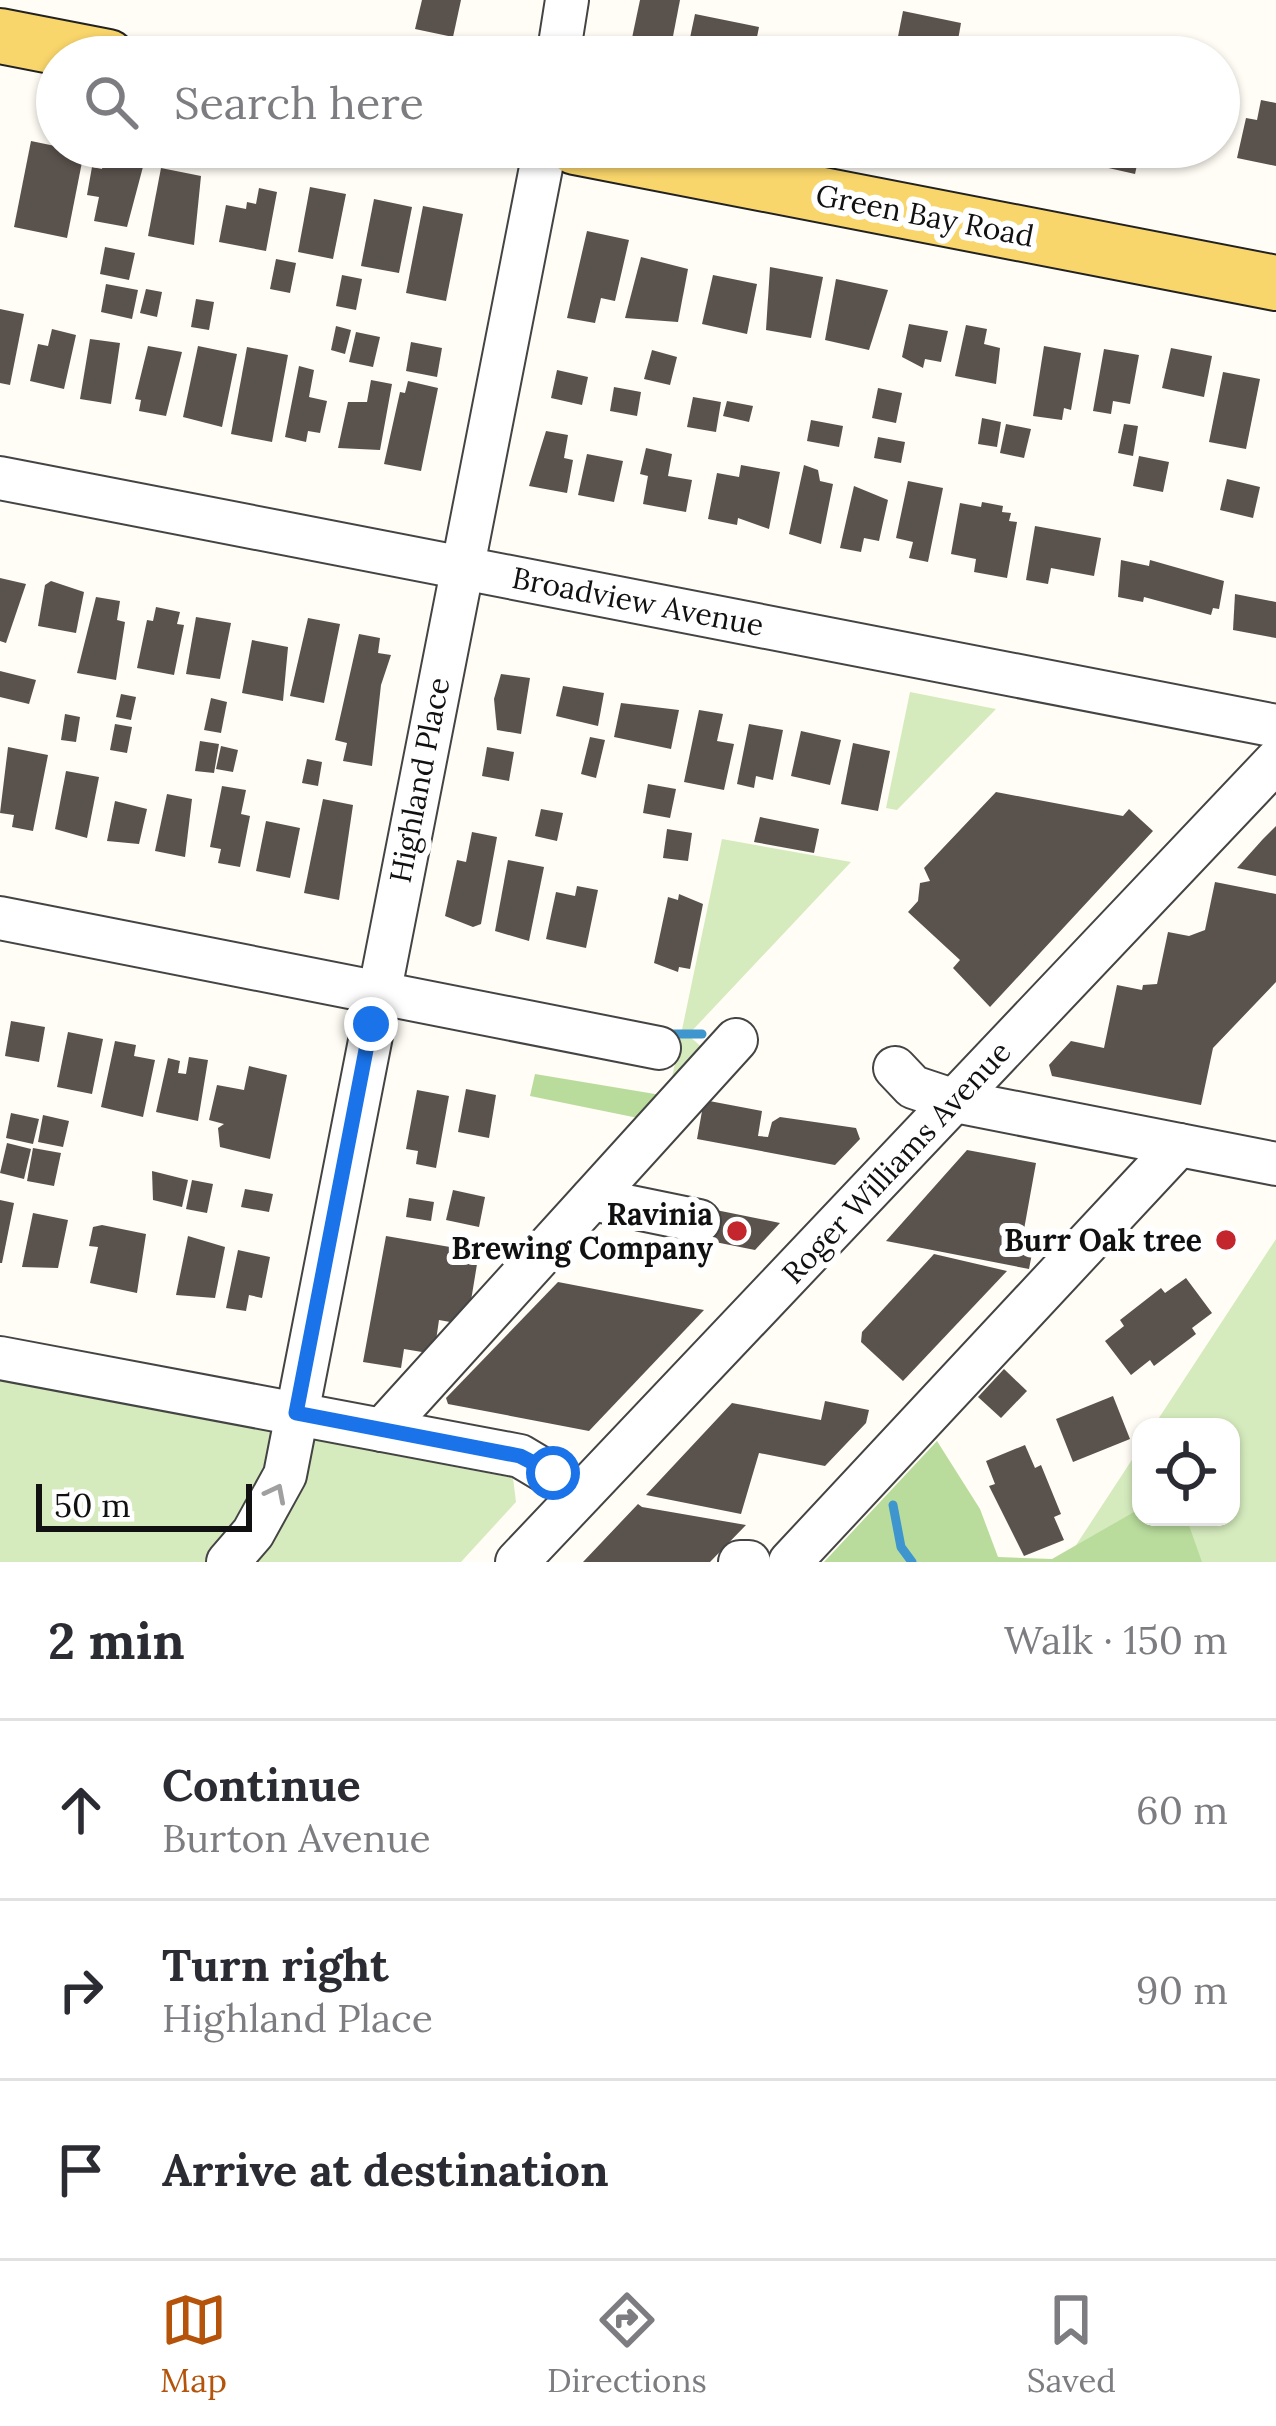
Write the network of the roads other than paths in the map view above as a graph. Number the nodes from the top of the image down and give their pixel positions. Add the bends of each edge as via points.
1 (567, 0) edge
2 (0, 36) edge
3 (561, 36) edge
4 (36, 43) edge
5 (541, 168) edge
6 (683, 168) edge
7 (1276, 283) edge
8 (0, 478) edge
9 (461, 566) junction
10 (1276, 726) edge
11 (1276, 761) edge
12 (0, 918) edge
13 (377, 991) junction
14 (736, 1040) dead end
15 (659, 1048) dead end
16 (895, 1068) dead end
17 (955, 1101) junction
18 (1179, 1145) junction
19 (1276, 1164) edge
20 (592, 1199) junction
21 (699, 1221) dead end
22 (0, 1358) edge
23 (296, 1413) junction
24 (382, 1430) junction
25 (581, 1493) junction
26 (228, 1562) edge
27 (517, 1562) edge
28 (790, 1562) edge

1 - 3 street
2 - 4 main road
5 - 9 street, Highland Place
6 - 7 main road, Green Bay Road
8 - 9 street, Broadview Avenue
9 - 10 street, Broadview Avenue
9 - 13 street, Highland Place
11 - 17 street, Roger Williams Avenue
12 - 13 street
13 - 15 street
13 - 23 street, Highland Place
14 - 20 street
16 - 17 street via 913,1087
17 - 18 street
17 - 25 street, Roger Williams Avenue
18 - 19 street
18 - 28 street
20 - 21 street
20 - 24 street
22 - 23 street
23 - 24 street
26 -> 23 street, Highland Place via 285,1475
24 - 25 street via 520,1456
25 - 27 street, Roger Williams Avenue

